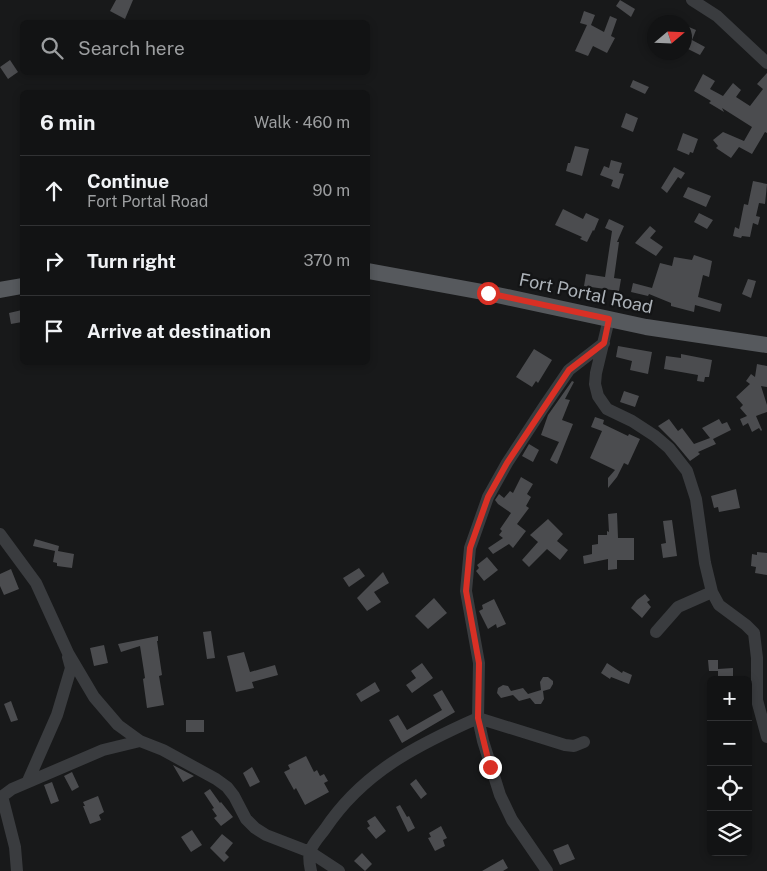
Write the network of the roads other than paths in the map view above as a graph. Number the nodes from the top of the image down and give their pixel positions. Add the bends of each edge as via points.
1 (692, 0) edge
2 (767, 63) edge
3 (370, 271) edge
4 (20, 286) edge
5 (0, 290) edge
6 (609, 319) junction
7 (604, 343) junction
8 (767, 345) edge
9 (0, 534) edge
10 (712, 592) junction
11 (656, 632) dead end
12 (68, 653) junction
13 (478, 718) junction
14 (767, 737) edge
15 (140, 741) junction
16 (584, 742) dead end
17 (28, 781) junction
18 (1, 797) edge
19 (310, 852) junction
20 (17, 871) edge
21 (311, 871) edge
22 (339, 871) edge
23 (547, 871) edge

1 - 2 street via 717,16
3 - 6 main road, Fort Portal Road
4 - 5 main road
6 - 7 street
6 - 8 main road, Fort Portal Road via 646,328
7 - 10 street via 595,384 598,396 608,409 655,436 687,471 696,499
7 - 13 street via 569,370 507,463 488,497 470,548 466,591 479,663
9 - 12 street via 36,582
10 - 11 street via 678,607
10 - 14 street via 719,604 754,633 757,700
12 - 15 street via 94,697 118,725
12 - 17 street via 70,668 57,716
13 - 16 street via 565,745
13 - 19 street via 408,752 369,779 348,798
13 - 23 street via 500,795 512,820
15 - 17 street via 103,750
15 - 19 street via 170,753 216,779 234,796 246,819 255,828
17 - 18 street
18 - 20 street via 15,847
19 - 21 street
19 - 22 street

